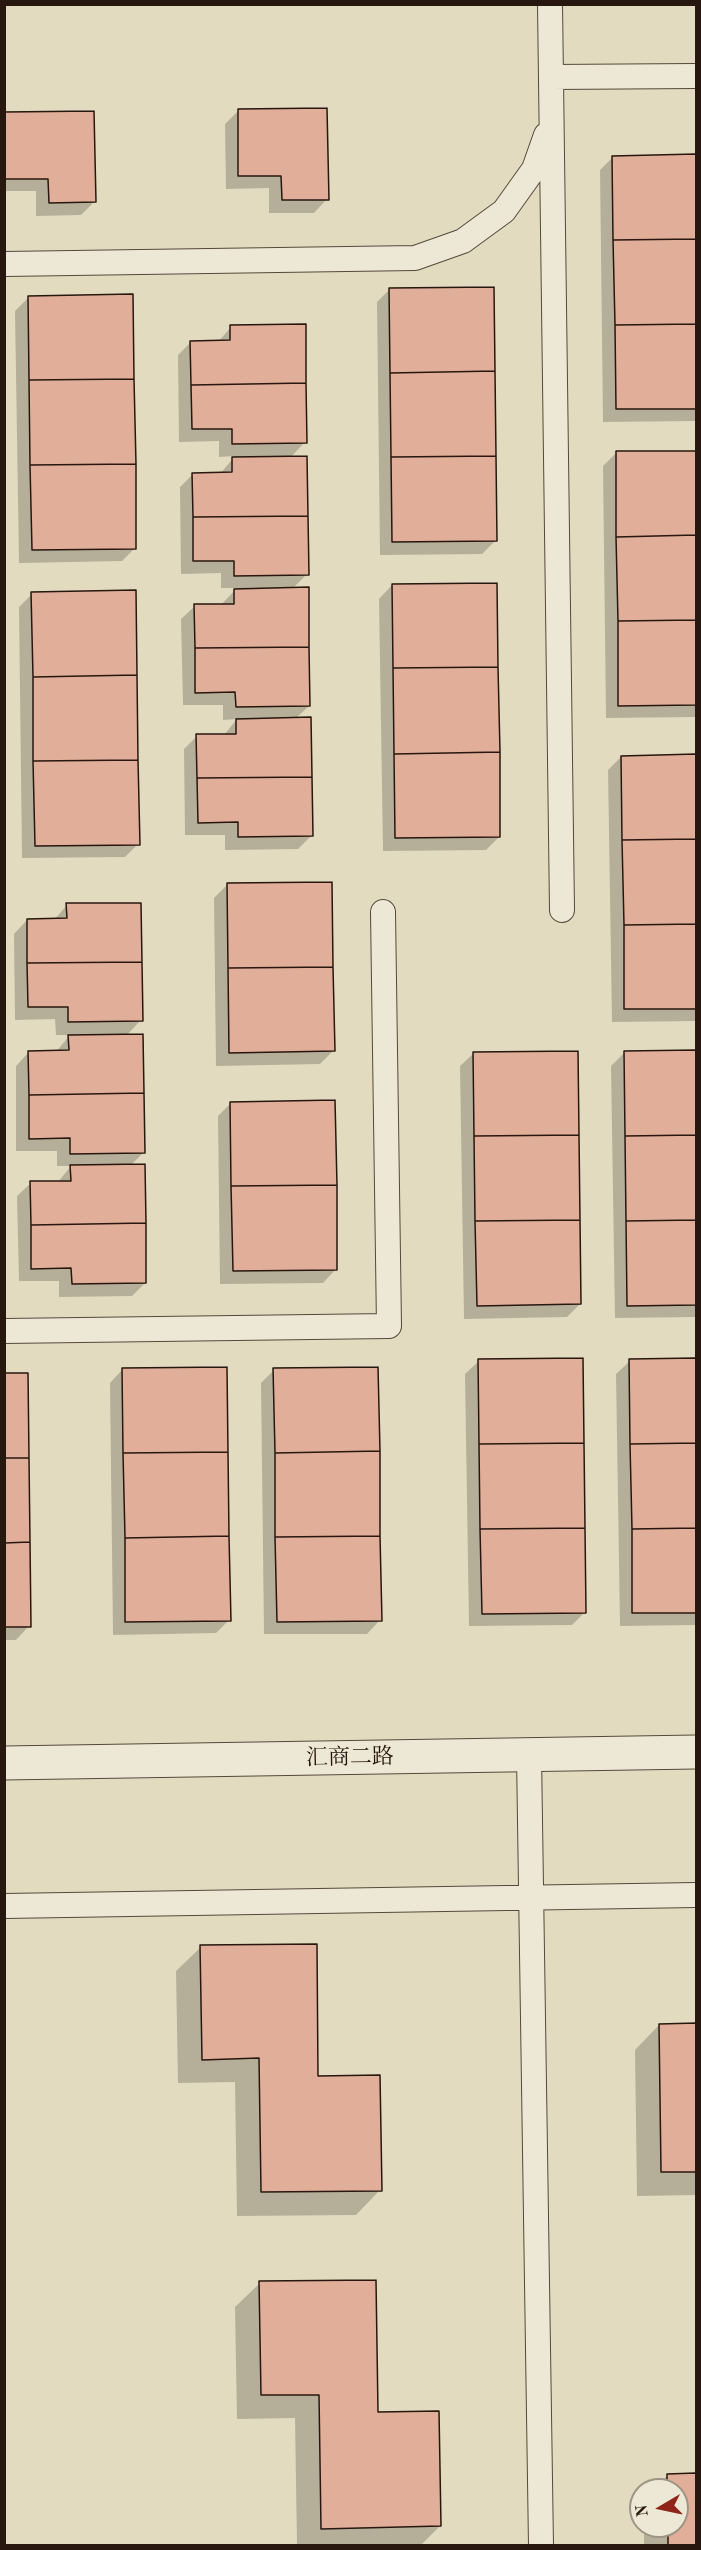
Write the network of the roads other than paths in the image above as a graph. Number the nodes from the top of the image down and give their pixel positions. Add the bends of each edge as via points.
1 (550, 4) edge
2 (696, 76) edge
3 (551, 77) junction
4 (551, 122) junction
5 (4, 264) edge
6 (562, 910) dead end
7 (383, 912) dead end
8 (4, 1331) edge
9 (696, 1752) edge
10 (529, 1755) junction
11 (4, 1763) edge
12 (696, 1895) edge
13 (531, 1898) junction
14 (4, 1906) edge
15 (541, 2546) edge

1 - 3 lane
2 - 3 lane
3 - 4 lane
4 - 5 lane via 534,169 504,211 463,241 415,258
4 - 6 lane
7 - 8 lane via 389,1326
9 - 10 street, 汇商二路
10 - 11 street, 汇商二路
10 - 13 lane
12 - 13 lane
13 - 14 lane
13 - 15 lane

